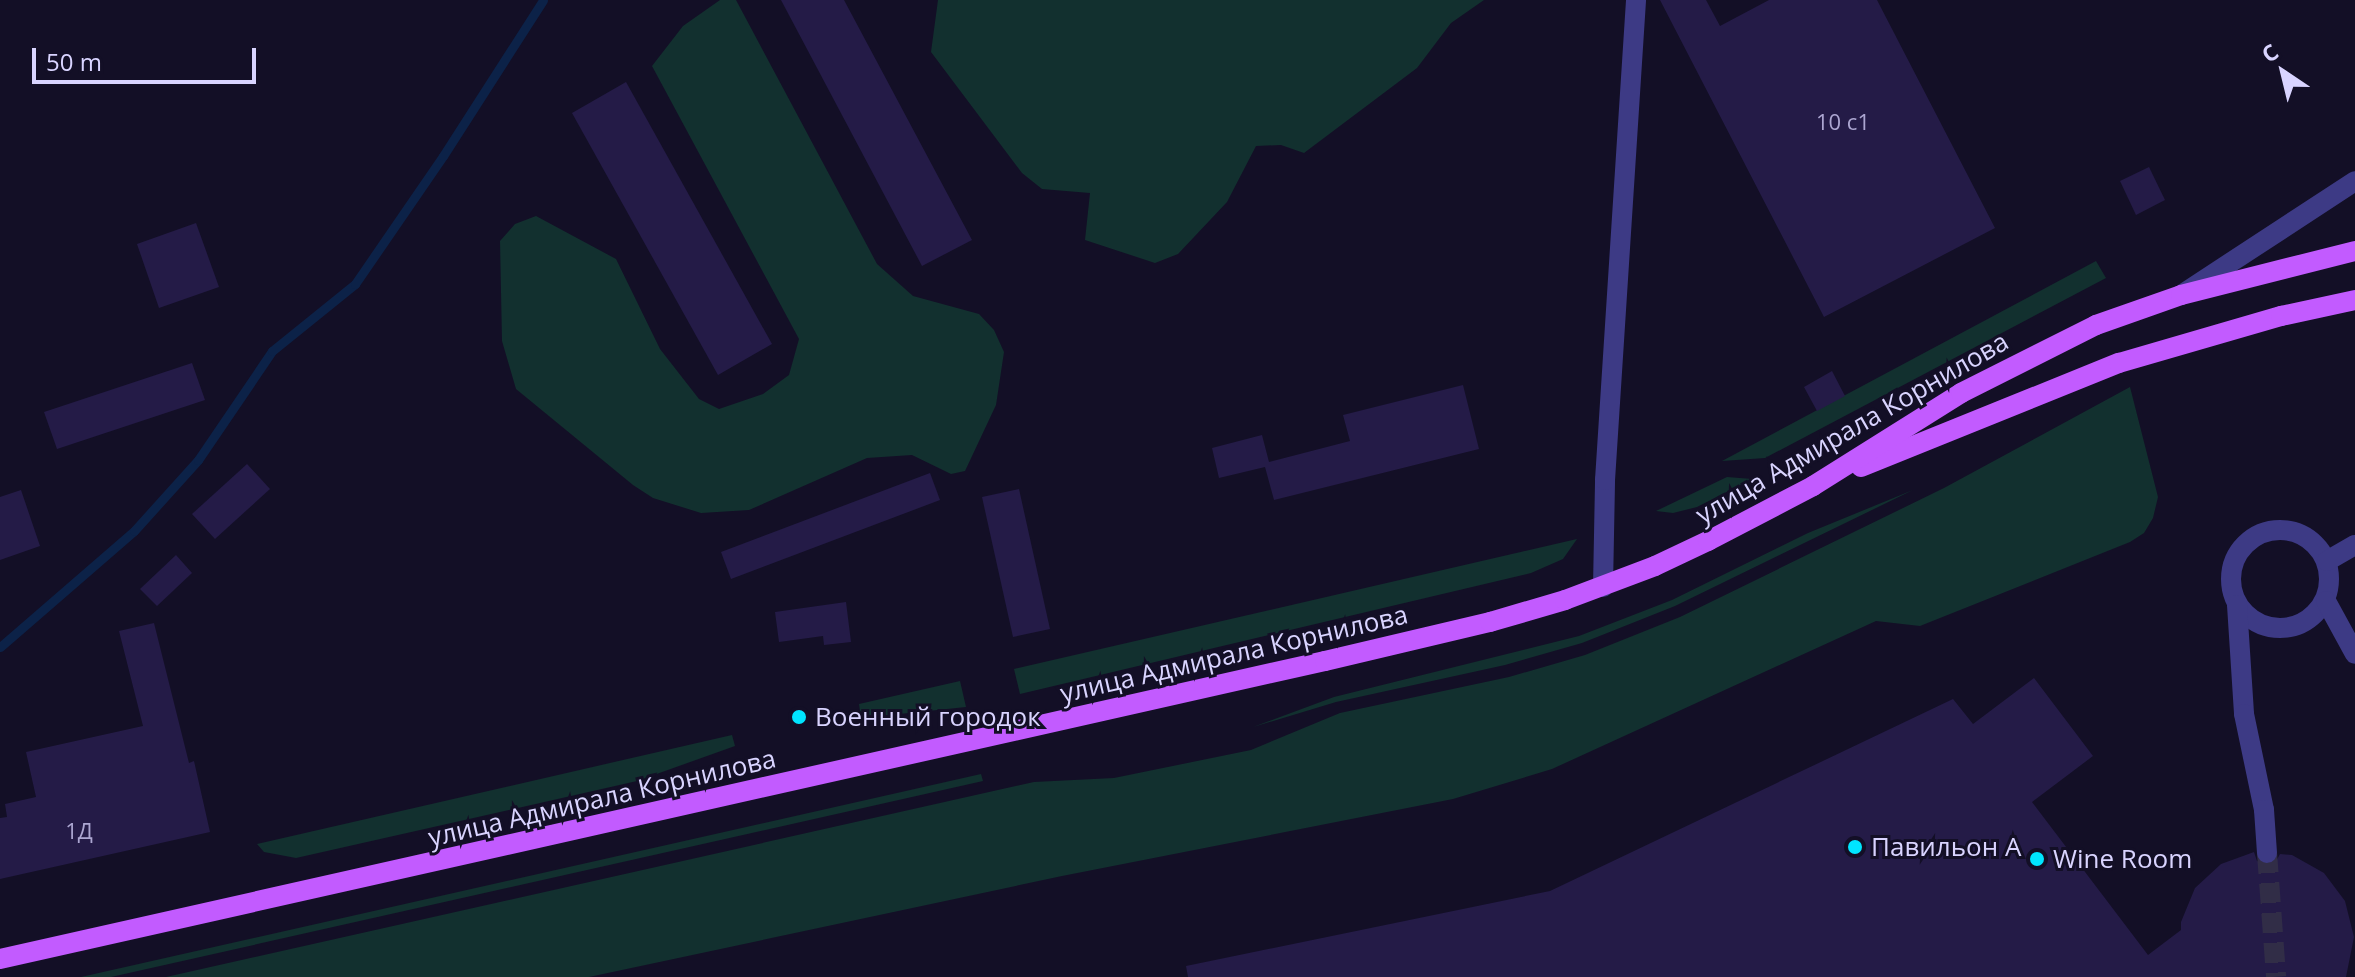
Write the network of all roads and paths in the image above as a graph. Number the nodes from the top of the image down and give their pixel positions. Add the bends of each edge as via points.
1 (1636, 0) edge
2 (2355, 181) edge
3 (2355, 251) edge
4 (2181, 295) junction
5 (2355, 300) edge
6 (1813, 486) junction
7 (2355, 545) edge
8 (2327, 561) junction
9 (1603, 587) junction
10 (2326, 601) junction
11 (2237, 605) junction
12 (2355, 654) edge
13 (2267, 853) tunnel mouth
14 (0, 959) edge

1 - 9 street via 1605,480
2 - 4 street
3 - 4 main road, улица Адмирала Корнилова
4 - 6 main road, улица Адмирала Корнилова via 2096,325 1961,393
5 - 6 main road via 2119,363
6 - 9 main road, улица Адмирала Корнилова via 1708,541
7 - 8 street
8 - 10 street via 2331,581
8 - 11 street via 2311,538 2284,528 2256,534 2236,554 2230,580
9 - 14 main road, улица Адмирала Корнилова via 1490,622 1325,661
10 - 11 street via 2308,621 2283,629 2257,624
10 - 12 street
11 - 13 street via 2244,714 2264,810

